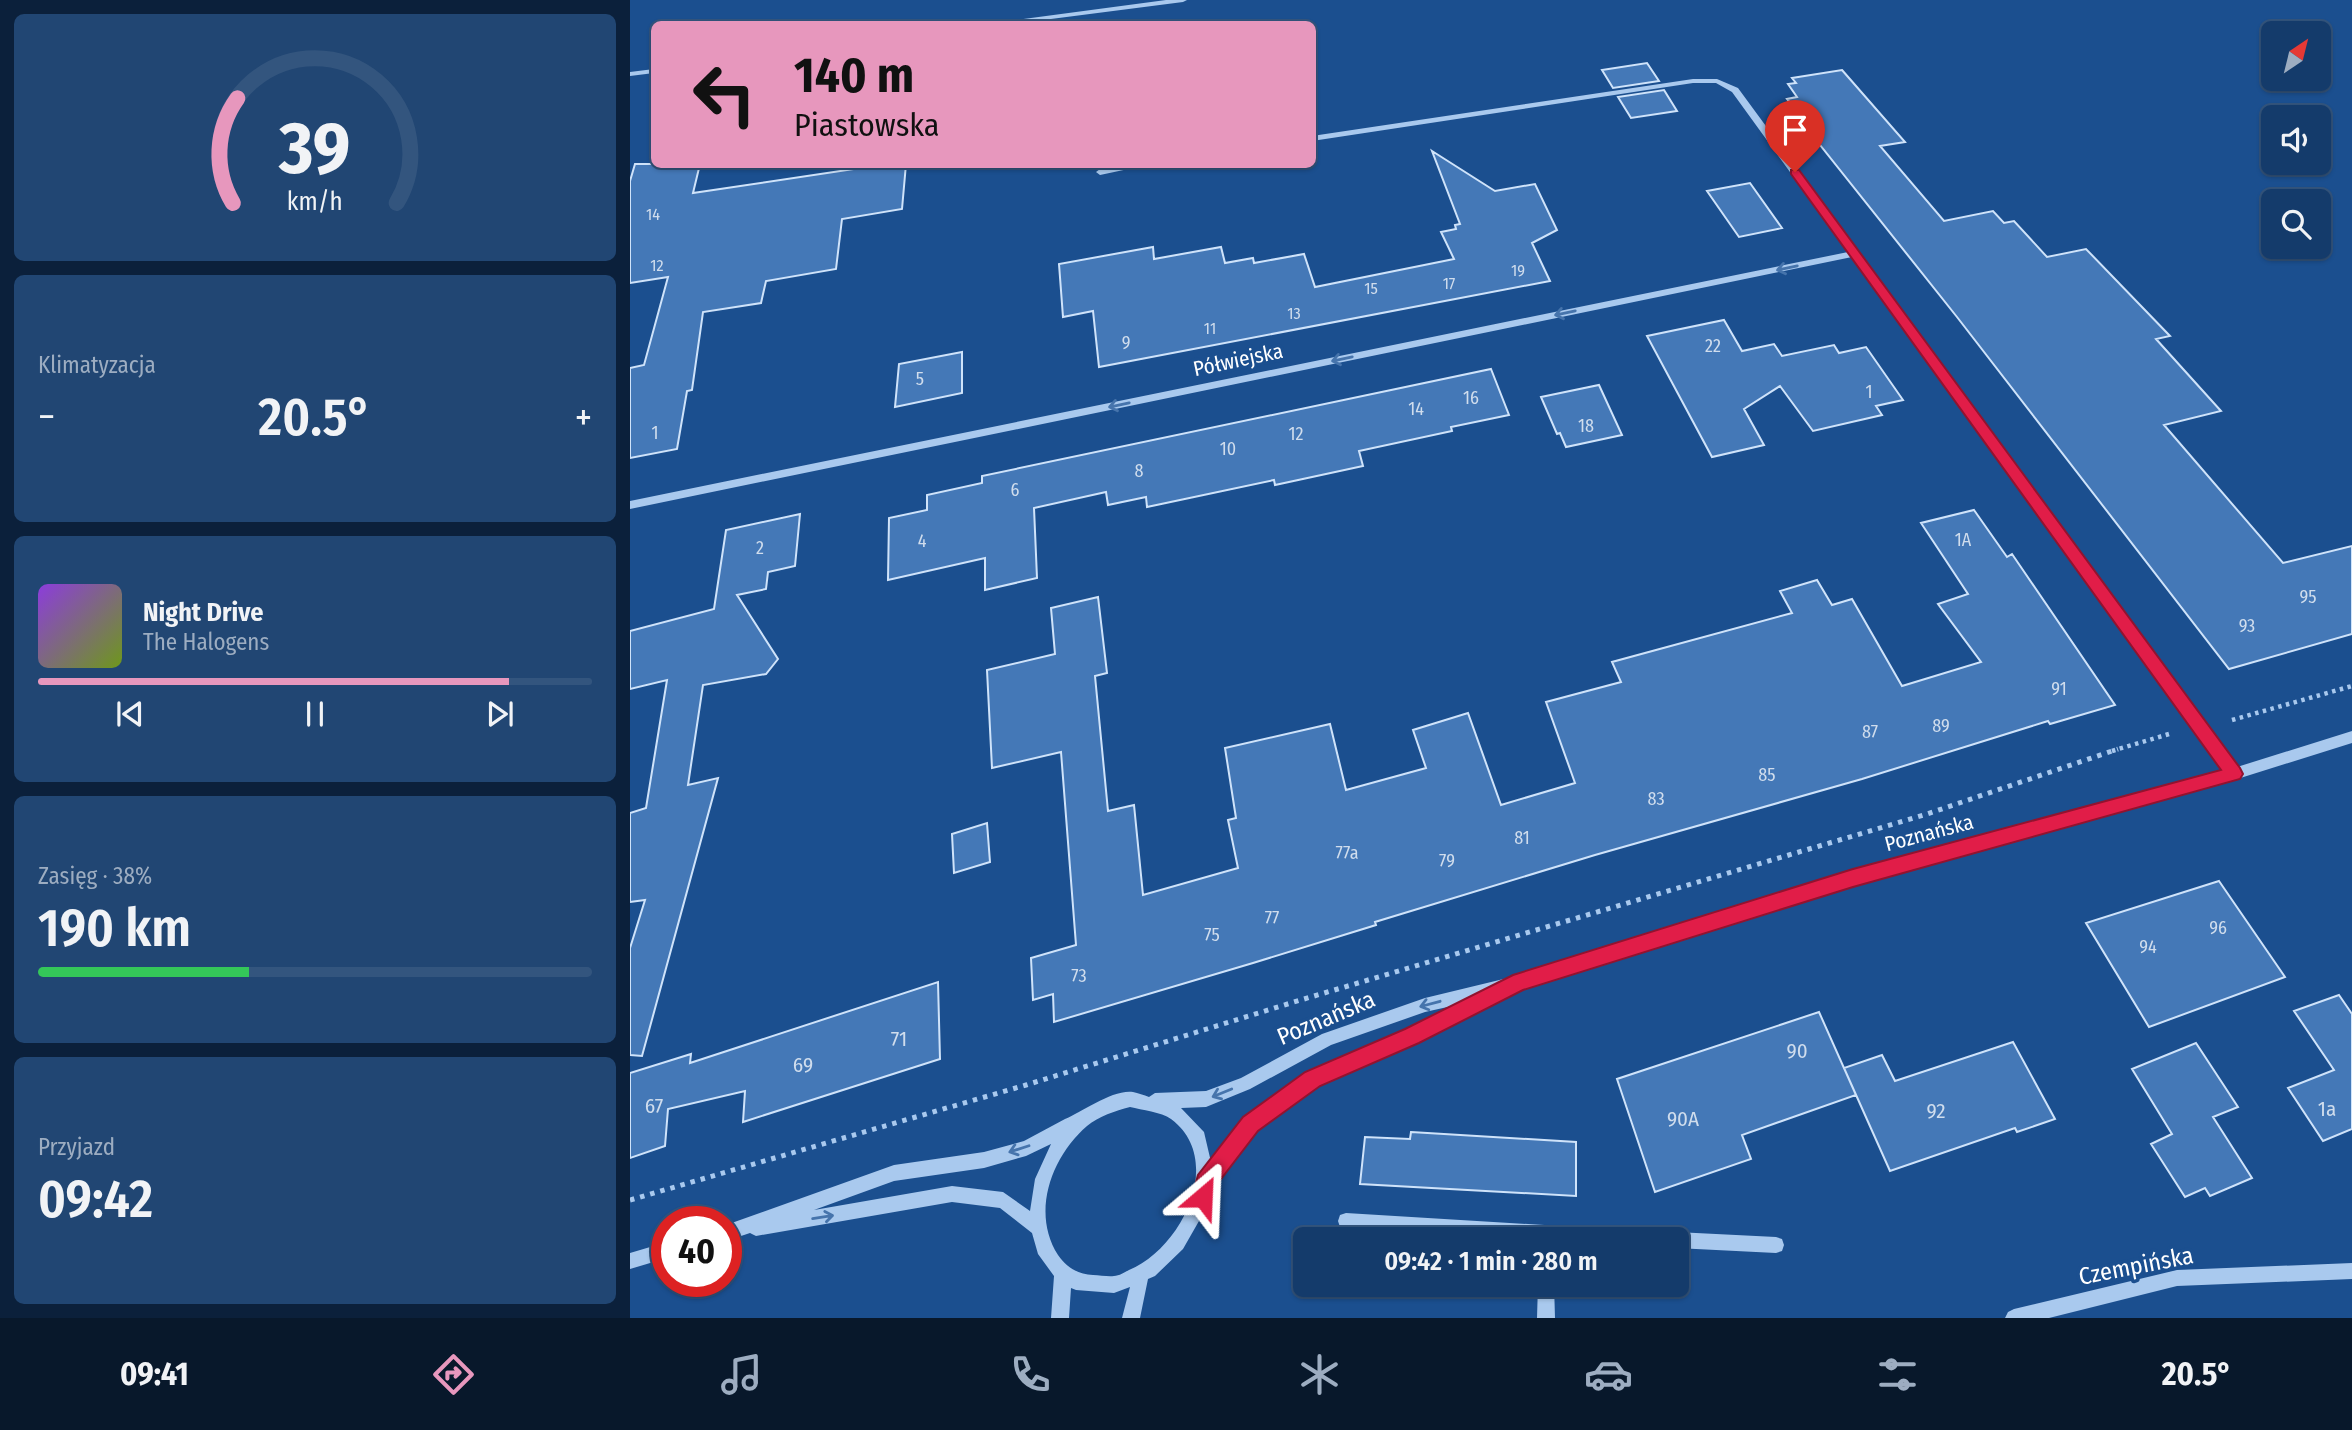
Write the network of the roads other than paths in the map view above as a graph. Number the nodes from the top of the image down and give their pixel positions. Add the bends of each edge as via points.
1 (1183, 0) edge
2 (1023, 21) edge
3 (651, 71) edge
4 (630, 74) edge
5 (1316, 138) edge
6 (1124, 168) edge
7 (1100, 172) dead end
8 (1854, 254) junction
9 (630, 505) edge
10 (2352, 737) edge
11 (2234, 774) junction
12 (1520, 982) junction
13 (1155, 1101) junction
14 (1081, 1121) junction
15 (1206, 1182) junction
16 (1346, 1221) dead end
17 (1421, 1227) edge
18 (742, 1228) edge
19 (1038, 1228) junction
20 (742, 1231) edge
21 (1689, 1241) edge
22 (1776, 1245) dead end
23 (651, 1255) edge
24 (630, 1261) edge
25 (2352, 1271) edge
26 (1063, 1275) junction
27 (1140, 1282) junction
28 (1546, 1297) edge
29 (1060, 1318) edge
30 (1131, 1318) edge
31 (1546, 1318) edge
32 (2014, 1318) edge

1 - 2 street
3 - 4 street
5 - 8 street via 1692,81 1717,81 1735,90
6 - 7 street
8 -> 9 street, Półwiejska
8 - 11 street
10 - 11 street, Poznańska
11 - 12 street, Poznańska via 1853,878
12 -> 13 street, Poznańska via 1425,1005 1327,1039 1245,1084 1206,1099
12 - 15 street, Poznańska via 1312,1079 1251,1124
13 - 14 street via 1130,1099 1105,1106
13 - 15 street via 1176,1112 1193,1130 1203,1154
14 -> 18 street via 1026,1148 984,1160 894,1173
14 - 19 street via 1045,1169 1038,1198
15 - 27 street via 1200,1211 1186,1240 1166,1265
16 - 17 street
20 -> 19 street via 952,1194 1003,1200
19 - 26 street via 1046,1255
21 - 22 street
23 - 24 street
25 - 32 street, Czempińska via 2177,1278
26 - 27 street via 1086,1287 1113,1289
26 - 29 street
27 - 30 street
28 - 31 street

